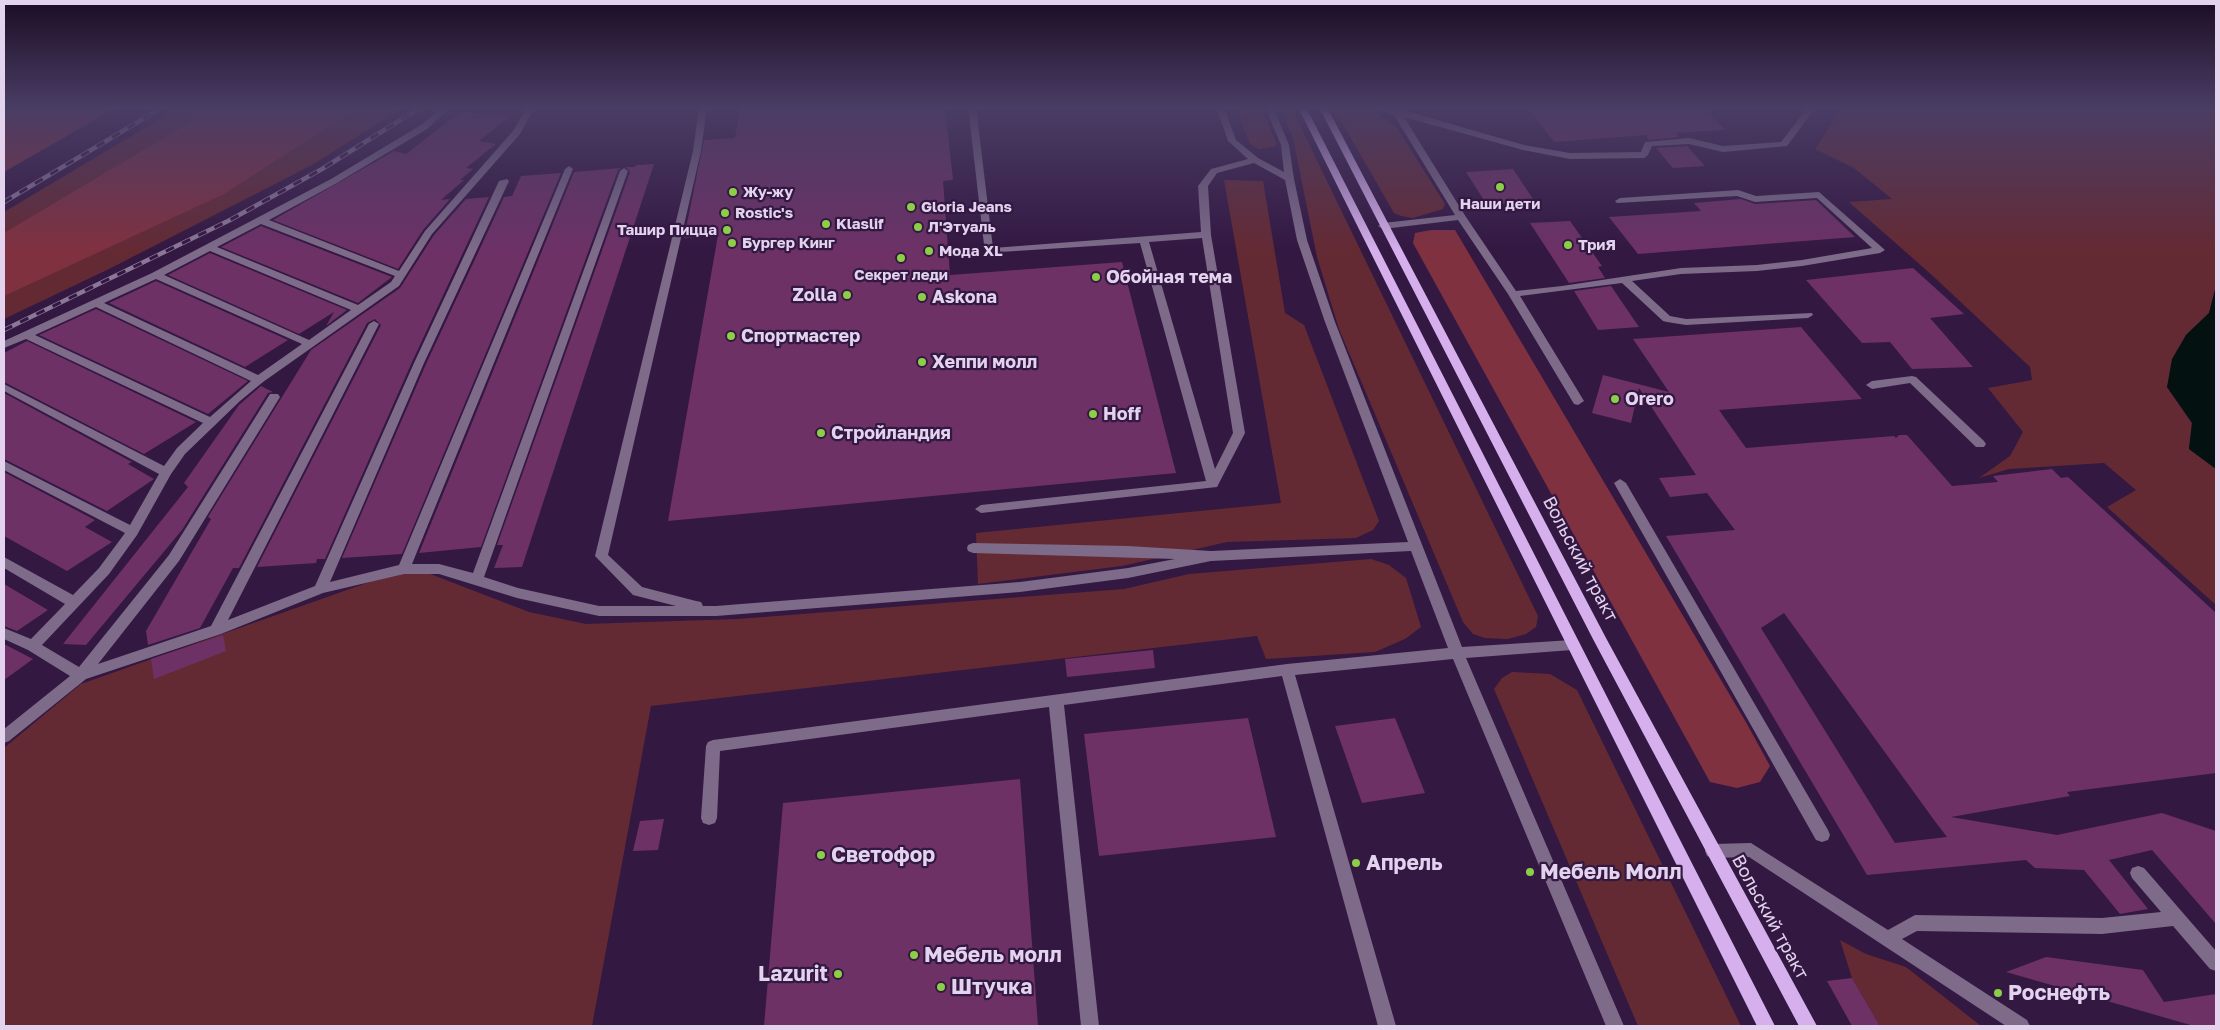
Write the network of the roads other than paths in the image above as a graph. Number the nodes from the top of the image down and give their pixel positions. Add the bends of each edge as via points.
1 (377, 155) edge
2 (497, 155) edge
3 (696, 155) edge
4 (977, 155) edge
5 (1249, 155) edge
6 (1287, 155) edge
7 (1326, 155) edge
8 (1347, 155) edge
9 (1423, 155) edge
10 (1565, 155) edge
11 (1605, 155) edge
12 (1255, 160) junction
13 (569, 169) dead end
14 (624, 171) dead end
15 (1289, 179) junction
16 (504, 181) dead end
17 (1620, 201) dead end
18 (1461, 217) junction
19 (261, 220) junction
20 (1383, 226) junction
21 (1206, 236) junction
22 (1144, 240) junction
23 (209, 247) junction
24 (156, 275) junction
25 (401, 276) junction
26 (1624, 279) junction
27 (1514, 294) junction
28 (96, 302) junction
29 (358, 309) junction
30 (1808, 315) dead end
31 (374, 324) dead end
32 (27, 335) junction
33 (310, 344) junction
34 (4, 345) edge
35 (259, 380) junction
36 (1872, 385) dead end
37 (4, 387) edge
38 (274, 397) dead end
39 (1578, 401) dead end
40 (211, 422) junction
41 (1980, 444) dead end
42 (4, 465) edge
43 (166, 472) junction
44 (1620, 483) dead end
45 (1213, 484) junction
46 (981, 509) dead end
47 (133, 532) junction
48 (1416, 546) junction
49 (973, 548) dead end
50 (1211, 556) junction
51 (4, 562) edge
52 (404, 569) junction
53 (477, 579) junction
54 (320, 589) junction
55 (74, 602) junction
56 (716, 612) junction
57 (216, 630) junction
58 (4, 633) edge
59 (1572, 645) junction
60 (33, 646) junction
61 (1457, 653) junction
62 (1287, 670) junction
63 (81, 675) junction
64 (1056, 700) junction
65 (4, 737) edge
66 (709, 818) dead end
67 (1822, 835) dead end
68 (1713, 851) junction
69 (2138, 873) dead end
70 (2177, 918) junction
71 (1888, 939) junction
72 (2216, 963) edge
73 (1090, 1026) edge
74 (1387, 1026) edge
75 (1615, 1026) edge
76 (1766, 1026) edge
77 (1808, 1026) edge
78 (2021, 1026) edge

1 - 19 street
2 - 25 street via 428,233
3 - 56 street via 601,556 638,591
4 - 22 street via 988,251
5 - 12 street
6 - 15 street
7 - 59 main road
8 - 20 main road, Вольский тракт
9 - 18 street
10 - 11 street
12 - 15 street
12 - 21 street via 1214,170 1203,186
13 - 52 street
14 - 53 street
15 - 48 street via 1305,250
16 - 54 street via 419,363
17 - 26 street via 1738,193 1755,199 1819,195 1880,250 1802,263 1681,271
18 - 20 street
18 - 27 street
19 - 23 street
19 - 25 street
20 - 68 main road, Вольский тракт
21 - 22 street
21 - 45 street via 1240,433
22 - 45 street
23 - 24 street
23 - 29 street
24 - 28 street
24 - 33 street
25 - 29 street
26 - 27 street
26 - 30 street via 1667,319 1686,322
27 - 39 street
28 - 32 street
28 - 35 street
29 - 33 street
31 - 57 street
32 - 34 street
32 - 40 street
33 - 35 street
35 - 40 street
36 - 41 street via 1912,379
37 - 43 street
38 - 63 street via 174,558
40 - 43 street via 180,451
42 - 47 street
43 - 47 street
44 - 67 street
45 - 46 street
47 - 55 street via 104,571
48 - 50 street
48 - 61 street
49 - 50 street
50 - 56 street via 1128,573 1020,587
51 - 55 street
52 - 53 street via 439,569
52 - 54 street
53 - 56 street via 517,593 599,610
54 - 57 street
55 - 60 street
57 - 63 street
58 - 60 street
59 - 61 street
59 - 76 main road
60 - 63 street
61 - 62 street
61 - 75 street
62 - 64 street
62 - 74 street
63 - 65 street
64 - 66 street via 712,746
64 - 73 street
68 - 71 street via 1751,850
68 - 77 main road, Вольский тракт
69 - 70 street
70 - 71 street via 2102,926 1915,923
70 - 72 street
71 - 78 street

